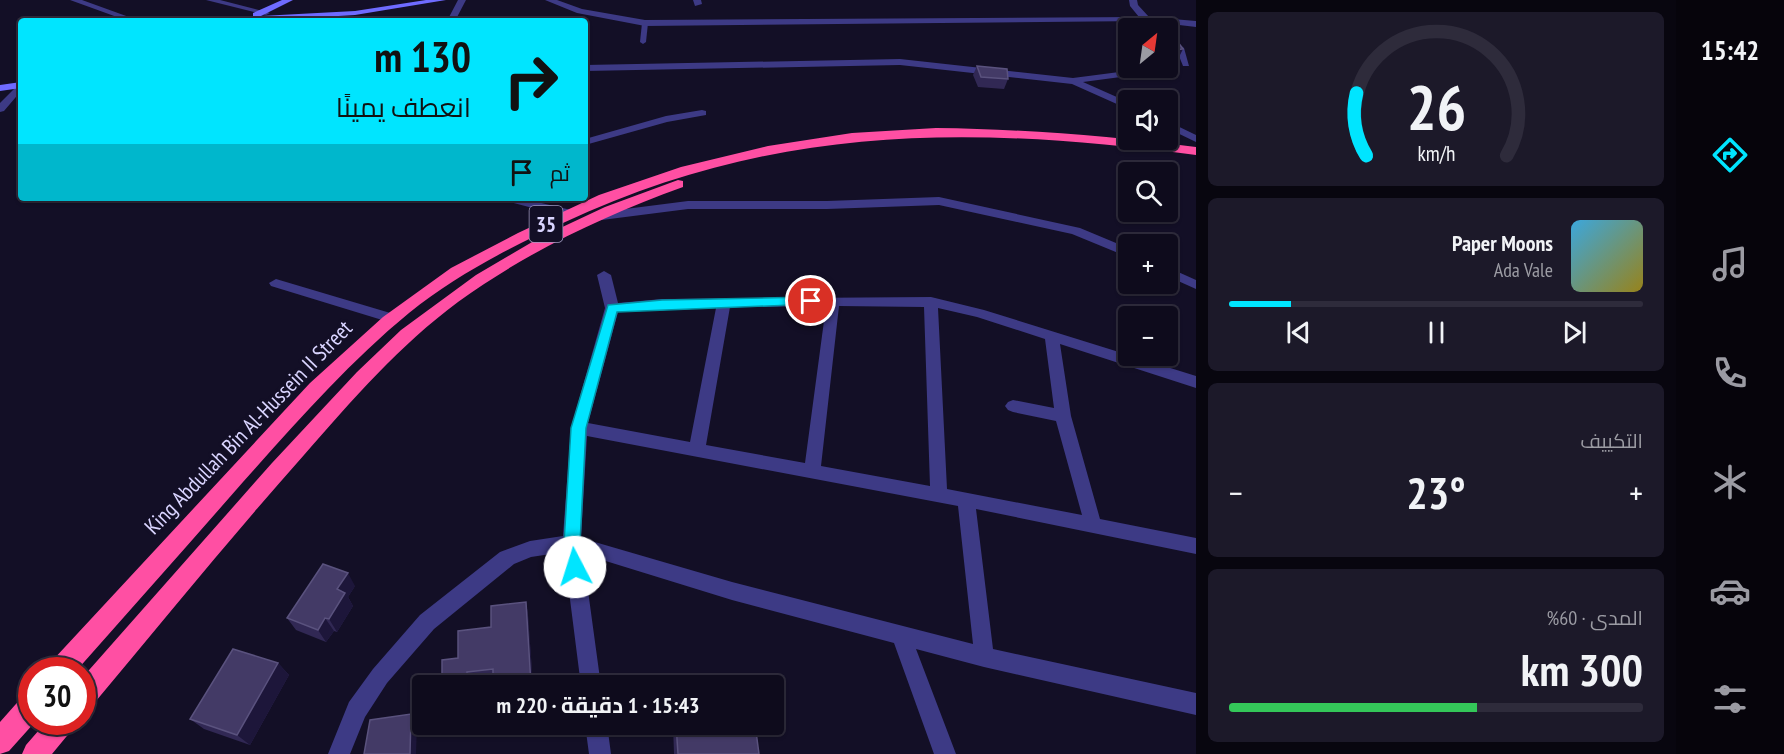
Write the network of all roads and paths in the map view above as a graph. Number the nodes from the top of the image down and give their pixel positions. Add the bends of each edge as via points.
1 (74, 0) edge
2 (210, 0) edge
3 (279, 0) edge
4 (289, 0) edge
5 (442, 0) edge
6 (462, 0) edge
7 (549, 0) edge
8 (1133, 0) edge
9 (253, 16) edge
10 (127, 18) edge
11 (283, 18) edge
12 (307, 18) edge
13 (453, 18) edge
14 (1144, 18) edge
15 (1118, 19) edge
16 (1178, 22) edge
17 (645, 23) junction
18 (1196, 24) edge
19 (644, 42) dead end
20 (1178, 47) edge
21 (1191, 65) edge
22 (588, 68) edge
23 (1118, 74) edge
24 (1073, 81) junction
25 (18, 85) edge
26 (0, 88) edge
27 (18, 88) edge
28 (1118, 101) edge
29 (0, 109) edge
30 (702, 113) dead end
31 (1178, 130) edge
32 (1196, 139) edge
33 (588, 141) edge
34 (1196, 151) edge
35 (1196, 162) edge
36 (518, 201) edge
37 (567, 213) junction
38 (591, 218) junction
39 (1118, 249) edge
40 (604, 274) dead end
41 (1178, 276) edge
42 (276, 283) dead end
43 (1196, 285) edge
44 (833, 301) junction
45 (931, 302) junction
46 (724, 303) junction
47 (612, 308) junction
48 (392, 318) junction
49 (1052, 337) junction
50 (1196, 382) edge
51 (1013, 406) dead end
52 (1063, 416) junction
53 (579, 428) junction
54 (697, 450) junction
55 (812, 471) junction
56 (939, 496) junction
57 (966, 500) junction
58 (1093, 525) junction
59 (572, 543) junction
60 (1196, 546) edge
61 (901, 635) junction
62 (73, 657) edge
63 (984, 657) junction
64 (590, 675) edge
65 (96, 682) edge
66 (1196, 704) edge
67 (18, 721) edge
68 (52, 735) edge
69 (597, 735) edge
70 (0, 742) edge
71 (35, 754) edge
72 (339, 754) edge
73 (600, 754) edge
74 (945, 754) edge

1 - 10 street
2 - 9 street
3 - 9 street
4 - 9 street
5 - 12 street
6 - 13 street
7 - 17 street via 580,11
8 - 14 street
9 - 11 street
15 - 17 street
16 - 18 street
17 - 19 lane
20 - 21 street
22 - 24 street via 883,62
23 - 24 street
24 - 28 street
25 - 26 street
27 - 29 street
30 - 33 street
31 - 32 street
34 - 37 highway, King Abdullah Bin Al-Hussein II Street / 35 via 1088,136 1010,131 903,132 803,142 743,153 612,193
35 - 38 highway, 35 via 1058,145 923,142 866,146 762,161 703,177
36 - 37 street
37 - 48 highway, King Abdullah Bin Al-Hussein II Street / 35 via 474,261
38 - 39 street via 688,205 939,201 1076,231
38 - 65 highway, 35 via 481,279 422,322 353,388 260,489
40 - 47 street
41 - 43 street
42 - 48 street
44 - 45 street
44 - 46 street
44 - 55 street
45 - 49 street
45 - 56 street
46 - 47 street
46 - 54 street
47 - 53 street
48 - 62 highway, King Abdullah Bin Al-Hussein II Street / 35 via 316,388
49 - 50 street
49 - 52 street
51 - 52 street
52 - 58 street
53 - 54 street
53 - 59 street
54 - 55 street
55 - 56 street
56 - 57 street
57 - 58 street
57 - 63 street
58 - 60 street
59 - 61 street via 732,591
59 - 64 street
59 - 72 street via 530,549 507,558 427,622 380,676 357,710
61 - 63 street
61 - 74 street
63 - 66 street
67 - 70 highway
68 - 71 highway
69 - 73 street

